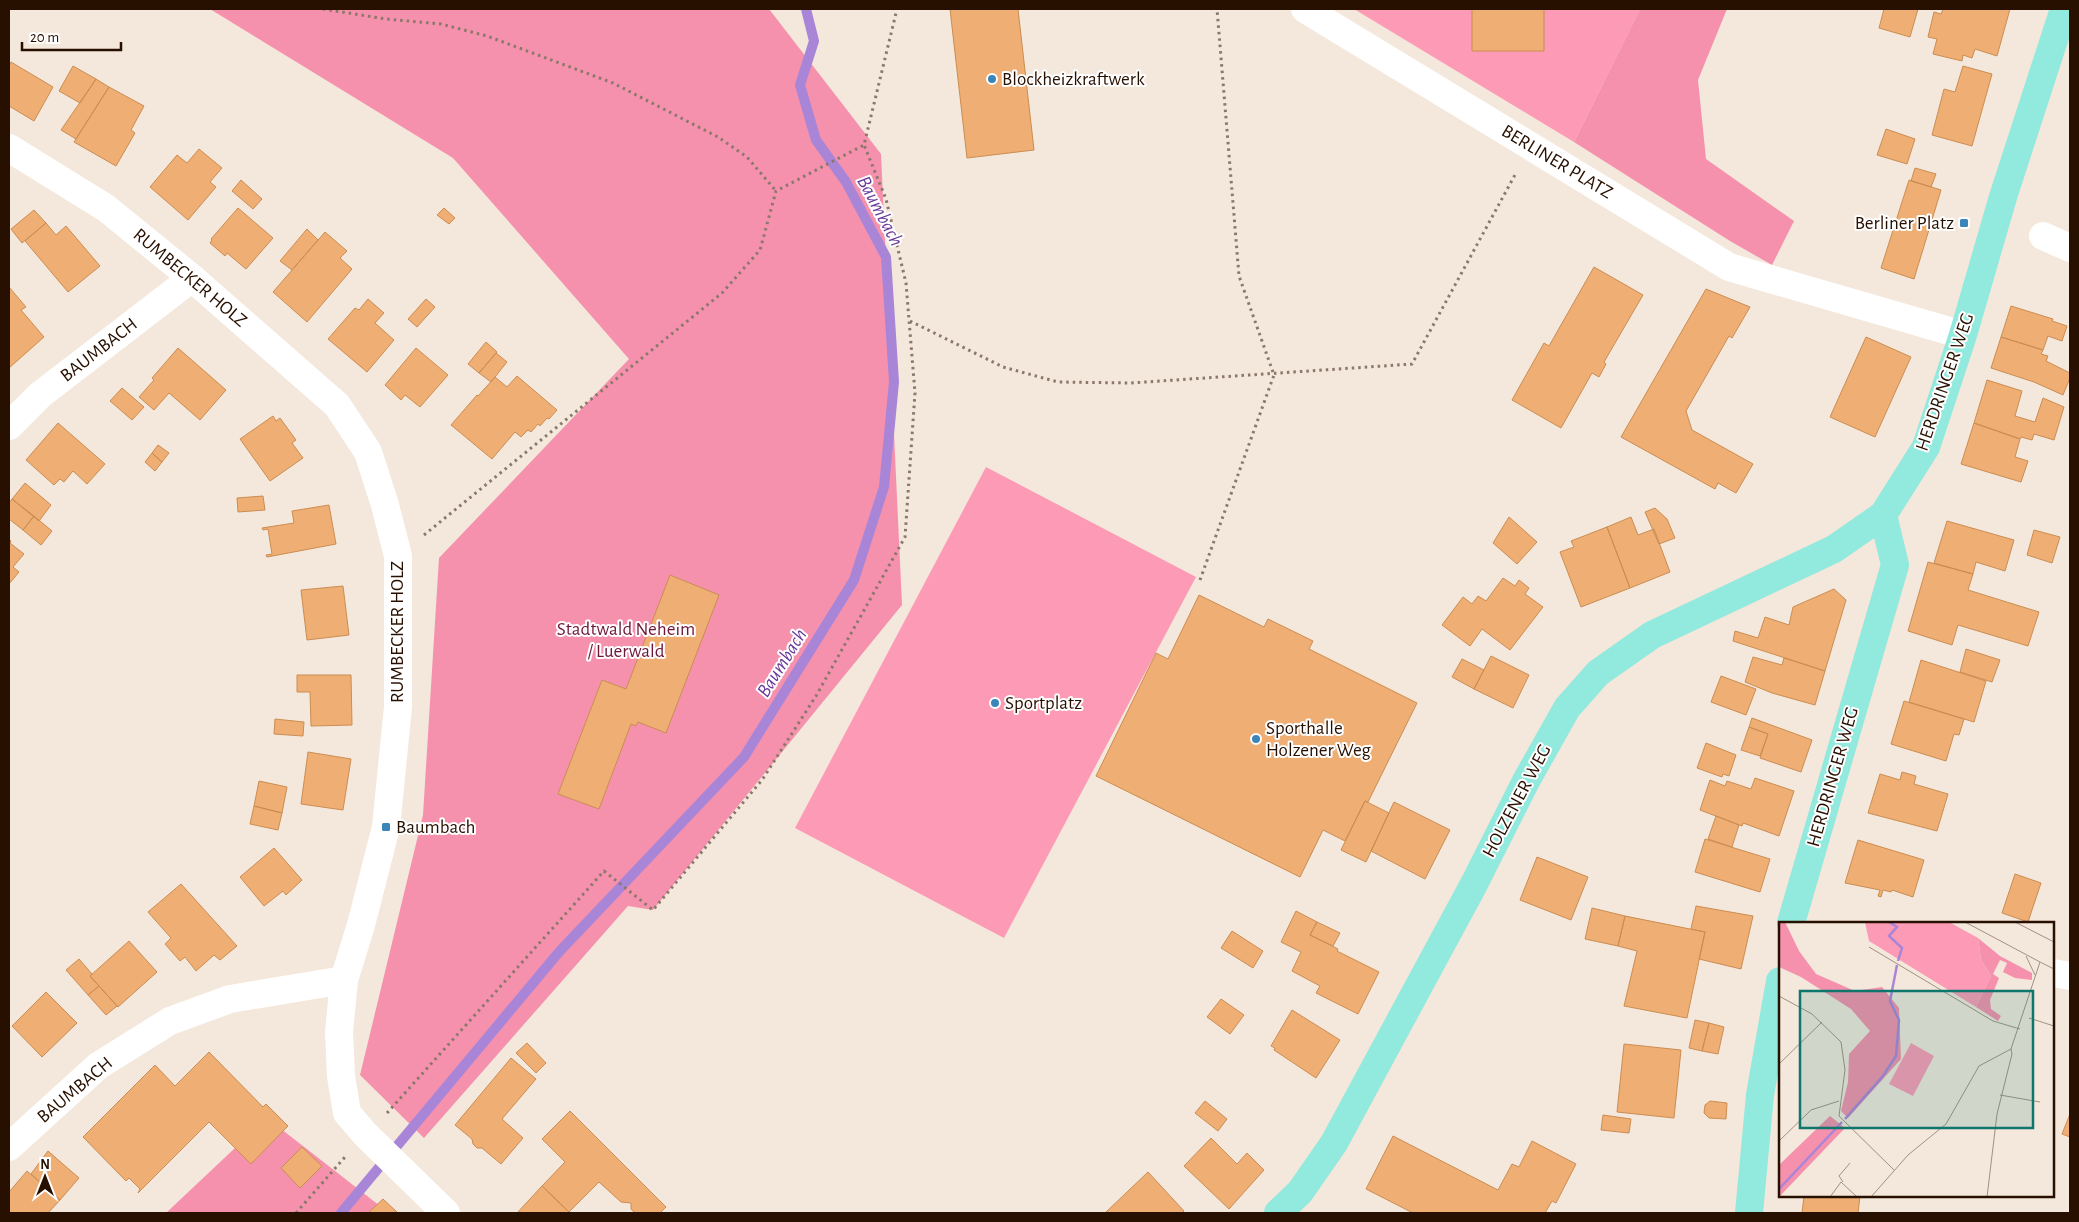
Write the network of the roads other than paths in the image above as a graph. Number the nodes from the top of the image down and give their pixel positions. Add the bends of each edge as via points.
1 (1305, 9) edge
2 (2064, 9) edge
3 (9, 148) edge
4 (2043, 236) dead end
5 (2070, 248) edge
6 (192, 278) junction
7 (1963, 335) junction
8 (9, 426) edge
9 (1882, 515) junction
10 (1791, 922) edge
11 (2054, 973) edge
12 (2070, 976) edge
13 (344, 980) junction
14 (1779, 987) edge
15 (9, 1147) edge
16 (446, 1213) edge
17 (1278, 1213) edge
18 (1749, 1213) edge

1 - 7 street, BERLINER PLATZ via 1728,267
2 - 7 main road, HERDRINGER WEG
3 - 6 street, RUMBECKER HOLZ via 106,208
4 - 5 street
6 - 8 street, BAUMBACH via 40,395
6 - 13 street, RUMBECKER HOLZ via 337,405 368,452 398,556 398,707 386,827
7 - 9 main road, HERDRINGER WEG via 1926,447
9 - 10 main road, HERDRINGER WEG via 1895,565
9 - 17 main road, HOLZENER WEG via 1834,549 1652,635 1598,673 1567,708 1334,1143 1300,1192
11 - 12 street
13 - 15 street, BAUMBACH via 230,999 170,1021 98,1066
13 - 16 street, RUMBECKER HOLZ via 339,1032 347,1113
14 - 18 main road via 1760,1094

